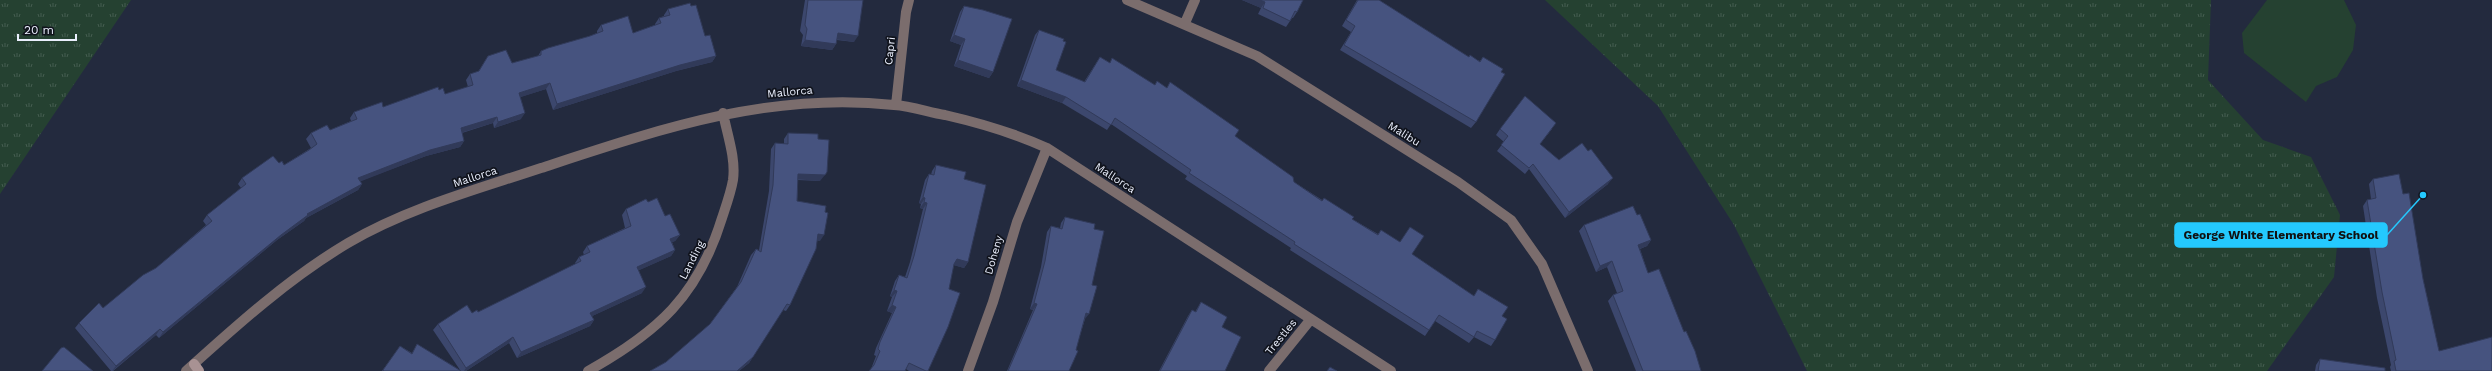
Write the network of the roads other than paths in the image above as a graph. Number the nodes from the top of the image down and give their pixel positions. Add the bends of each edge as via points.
1 (909, 0) edge
2 (1127, 0) edge
3 (1195, 0) edge
4 (1184, 23) junction
5 (896, 105) junction
6 (723, 114) junction
7 (1047, 148) junction
8 (1311, 319) junction
9 (193, 369) edge
10 (1584, 370) edge
11 (588, 371) edge
12 (968, 371) edge
13 (1269, 371) edge
14 (1391, 371) edge

1 - 5 street, Capri
2 - 4 street, Malibu
3 - 4 street
4 - 10 street, Malibu via 1257,56 1458,182 1511,220 1542,264
5 - 6 street, Mallorca via 841,101 790,103
5 - 7 street, Mallorca via 969,121 1020,136
6 - 9 street, Mallorca via 629,140 411,211 350,242 309,268
6 - 11 street, Landing via 732,153 733,179 710,254 692,287 664,318 626,350
7 - 8 street, Mallorca
7 - 12 street, Doheny via 1016,222 993,302
8 - 13 street, Trestles
8 - 14 street, Mallorca

